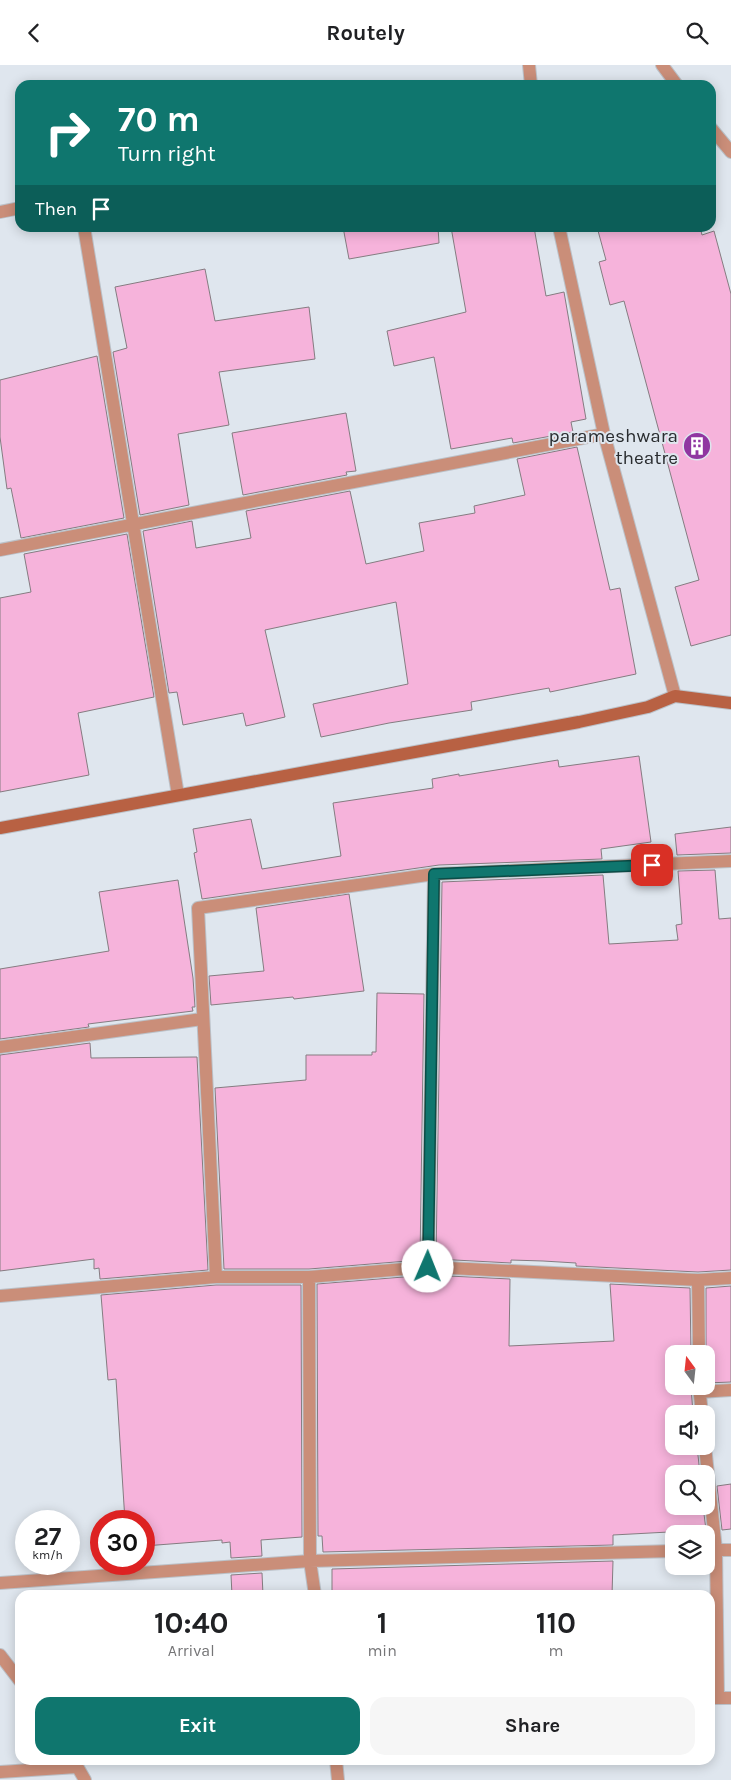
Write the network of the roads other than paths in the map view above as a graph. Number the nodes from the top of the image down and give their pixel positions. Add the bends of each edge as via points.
1 (529, 65) edge
2 (662, 65) edge
3 (530, 80) edge
4 (673, 80) edge
5 (716, 134) edge
6 (731, 153) edge
7 (15, 209) edge
8 (0, 212) edge
9 (85, 232) edge
10 (560, 232) edge
11 (604, 433) junction
12 (133, 524) junction
13 (0, 550) edge
14 (675, 696) junction
15 (731, 703) edge
16 (178, 795) junction
17 (0, 827) edge
18 (731, 861) edge
19 (434, 874) junction
20 (202, 1019) junction
21 (0, 1047) edge
22 (428, 1267) junction
23 (216, 1277) junction
24 (309, 1277) junction
25 (731, 1278) edge
26 (698, 1280) junction
27 (0, 1296) edge
28 (699, 1345) edge
29 (715, 1390) edge
30 (731, 1390) edge
31 (706, 1455) edge
32 (710, 1525) edge
33 (715, 1550) edge
34 (731, 1550) edge
35 (665, 1551) edge
36 (310, 1561) junction
37 (712, 1575) edge
38 (0, 1583) edge
39 (314, 1590) edge
40 (712, 1590) edge
41 (0, 1655) edge
42 (15, 1674) edge
43 (715, 1698) edge
44 (731, 1698) edge
45 (56, 1765) edge
46 (76, 1765) edge
47 (336, 1765) edge
48 (0, 1771) edge
49 (85, 1780) edge
50 (338, 1780) edge

1 - 3 street
2 - 4 street
5 - 6 street
7 - 8 street
9 - 12 street
10 - 11 street
11 - 12 street
11 - 14 street
12 - 13 street
12 - 16 street
14 - 15 main road
14 - 16 main road via 648,707 579,722
16 - 17 main road
18 - 19 street
19 - 20 street via 198,908
19 - 22 street
20 - 21 street
20 - 23 street
22 - 24 street
22 - 26 street
23 - 24 street
23 - 27 street
24 - 36 street
25 - 26 street
26 - 28 street
29 - 30 street
31 - 32 street
33 - 34 street
35 - 36 street
36 - 38 street
36 - 39 street
37 - 40 street
41 - 42 street
43 - 44 street
45 - 48 street
46 - 49 street
47 - 50 street

